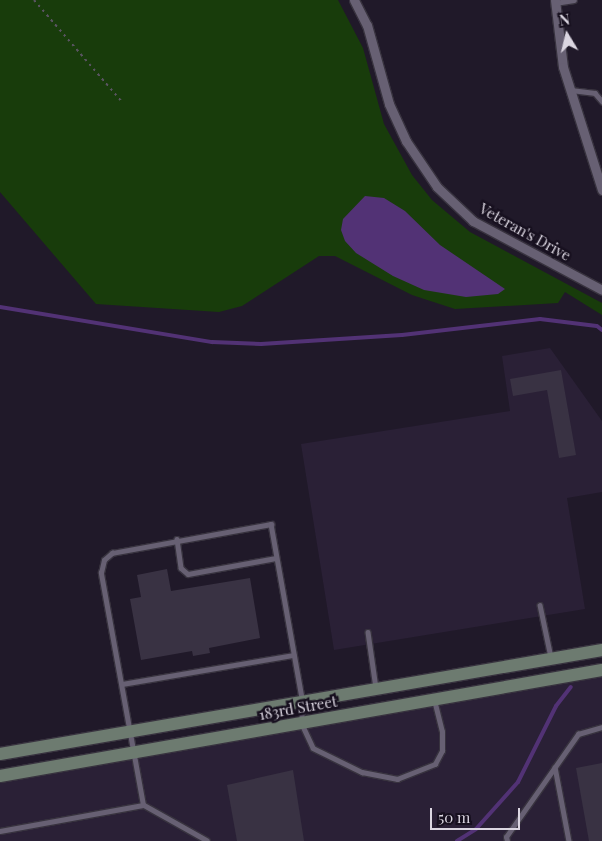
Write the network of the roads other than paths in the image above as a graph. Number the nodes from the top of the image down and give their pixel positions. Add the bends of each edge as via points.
1 (354, 0) edge
2 (574, 0) edge
3 (555, 2) edge
4 (571, 90) junction
5 (601, 98) edge
6 (602, 190) edge
7 (602, 290) edge
8 (177, 540) junction
9 (276, 558) junction
10 (540, 605) dead end
11 (368, 632) dead end
12 (602, 650) edge
13 (294, 655) junction
14 (551, 659) junction
15 (602, 670) edge
16 (122, 684) junction
17 (376, 689) junction
18 (434, 700) junction
19 (302, 702) junction
20 (302, 724) junction
21 (602, 727) edge
22 (130, 731) junction
23 (132, 753) junction
24 (0, 754) edge
25 (555, 767) junction
26 (0, 776) edge
27 (143, 805) junction
28 (0, 831) edge
29 (207, 841) edge
30 (506, 841) edge
31 (569, 841) edge

1 - 7 street, Veteran's Drive via 367,25 389,104 406,142 437,187 473,221
2 - 3 lane
3 - 4 street via 563,67
4 - 5 lane via 587,91
4 - 6 street
8 - 9 lane via 181,568 188,574
8 - 9 lane via 270,524
8 - 16 lane via 128,548 112,553 104,560 101,573
9 - 13 lane
10 - 14 lane
11 - 17 lane
12 - 14 street, 183rd Street
13 - 16 lane
13 - 19 lane
14 - 17 street, 183rd Street
15 - 18 street, 183rd Street
16 - 22 lane
17 - 19 street, 183rd Street
18 - 20 street, 183rd Street
18 - 20 lane via 442,732 442,751 434,764 397,779 362,772 313,748
19 - 20 lane
19 - 22 street, 183rd Street
20 - 23 street, 183rd Street
21 - 25 lane via 578,734
22 - 23 lane
22 - 24 street, 183rd Street
23 - 26 street, 183rd Street
23 - 27 lane
25 - 30 lane
25 - 31 lane
27 - 28 lane
27 - 29 lane

